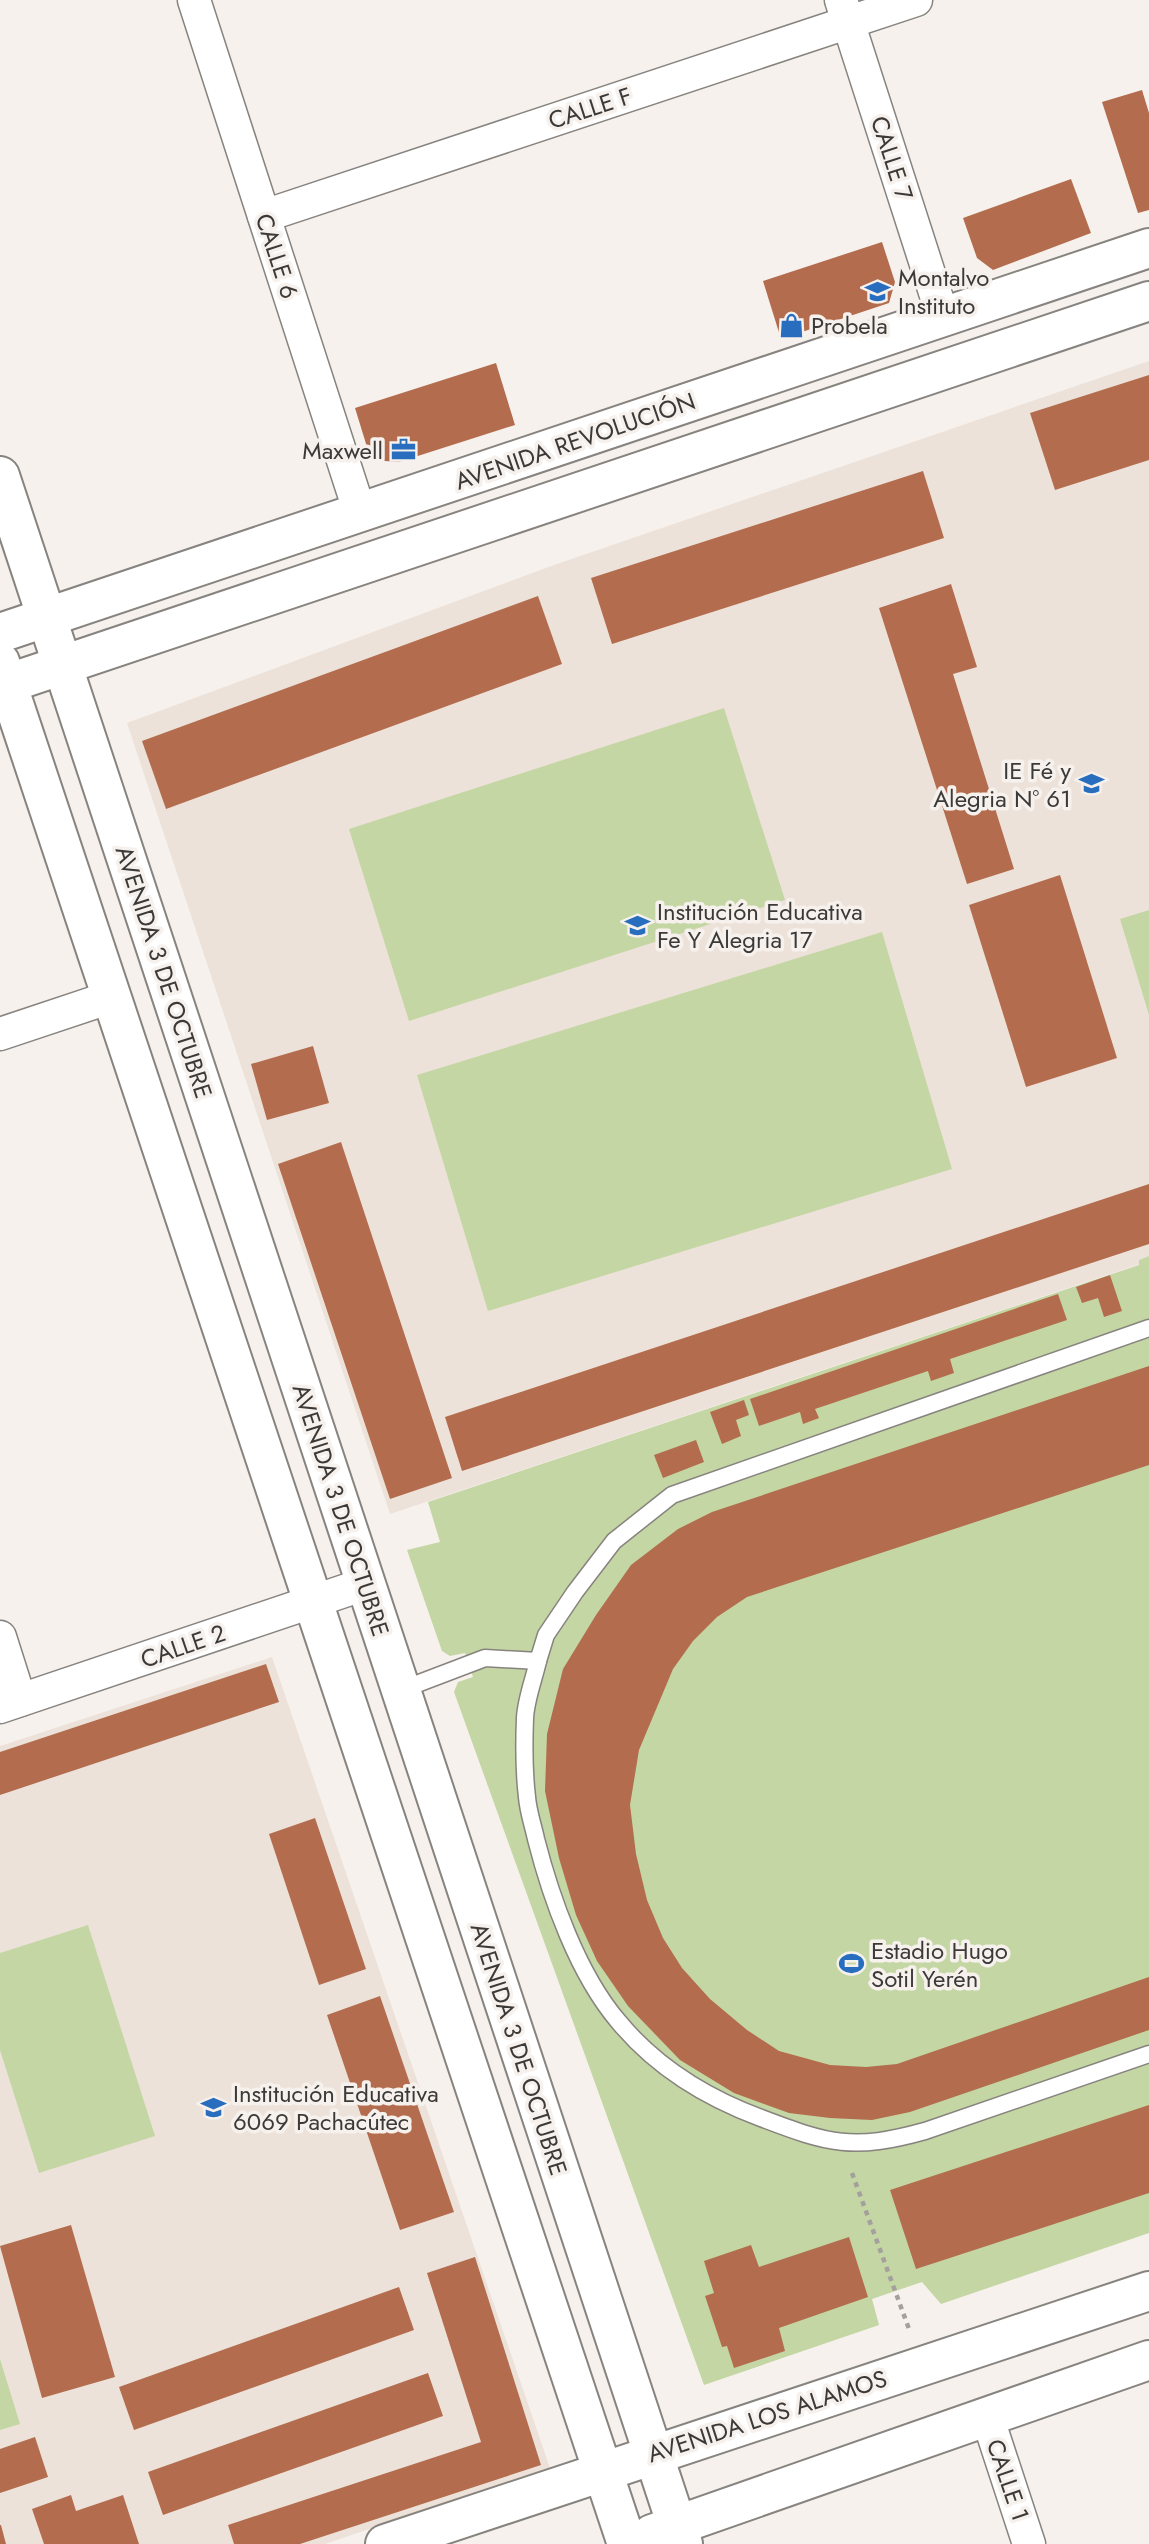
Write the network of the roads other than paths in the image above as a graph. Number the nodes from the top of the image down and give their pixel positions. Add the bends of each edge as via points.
1 (194, 0) edge
2 (916, 0) edge
3 (845, 11) edge
4 (264, 216) junction
5 (1149, 248) edge
6 (1149, 301) edge
7 (943, 317) junction
8 (0, 476) edge
9 (360, 513) junction
10 (47, 618) junction
11 (0, 633) edge
12 (62, 665) junction
13 (2, 677) edge
14 (111, 997) junction
15 (178, 1014) junction
16 (123, 1033) junction
17 (0, 1034) edge
18 (1149, 1328) edge
19 (365, 1584) junction
20 (312, 1602) junction
21 (0, 1637) edge
22 (538, 1661) junction
23 (401, 1690) junction
24 (10, 1704) edge
25 (1149, 2054) edge
26 (1149, 2291) edge
27 (1149, 2360) edge
28 (987, 2416) junction
29 (653, 2454) junction
30 (601, 2471) junction
31 (680, 2534) edge
32 (386, 2544) edge
33 (627, 2544) edge
34 (1029, 2544) edge

1 - 4 street, CALLE 6
2 - 3 street, CALLE F
3 - 4 street, CALLE F
3 - 7 street, CALLE 7
4 - 9 street, CALLE 6
5 - 7 street, AVENIDA REVOLUCIÓN
6 - 12 street, AVENIDA REVOLUCIÓN
7 - 9 street, AVENIDA REVOLUCIÓN
8 - 10 street, AVENIDA 3 DE OCTUBRE
9 - 10 street, AVENIDA REVOLUCIÓN
10 - 11 street, AVENIDA REVOLUCIÓN
10 - 12 street, AVENIDA 3 DE OCTUBRE
12 - 13 street, AVENIDA REVOLUCIÓN
12 - 15 street, AVENIDA 3 DE OCTUBRE
13 - 14 street
14 - 16 street
14 - 17 street
15 - 16 street
15 - 19 street, AVENIDA 3 DE OCTUBRE
16 - 20 street
18 - 22 lane via 672,1495 614,1541 546,1635
19 - 20 street, CALLE 2
19 - 23 street, AVENIDA 3 DE OCTUBRE
20 - 24 street, CALLE 2
20 - 30 street
21 - 24 street
22 - 23 lane via 485,1658
22 - 25 lane via 525,1715 527,1799 548,1888 582,1967 617,2020 657,2061 714,2099 805,2135 856,2144 925,2131
23 - 29 street, AVENIDA 3 DE OCTUBRE
26 - 29 street, AVENIDA LOS ALAMOS
27 - 28 street
28 - 31 street
28 - 34 street, CALLE 1
29 - 30 street, AVENIDA LOS ALAMOS
29 - 31 street, AVENIDA 3 DE OCTUBRE
30 - 32 street, AVENIDA LOS ALAMOS
30 - 33 street
31 - 33 street

